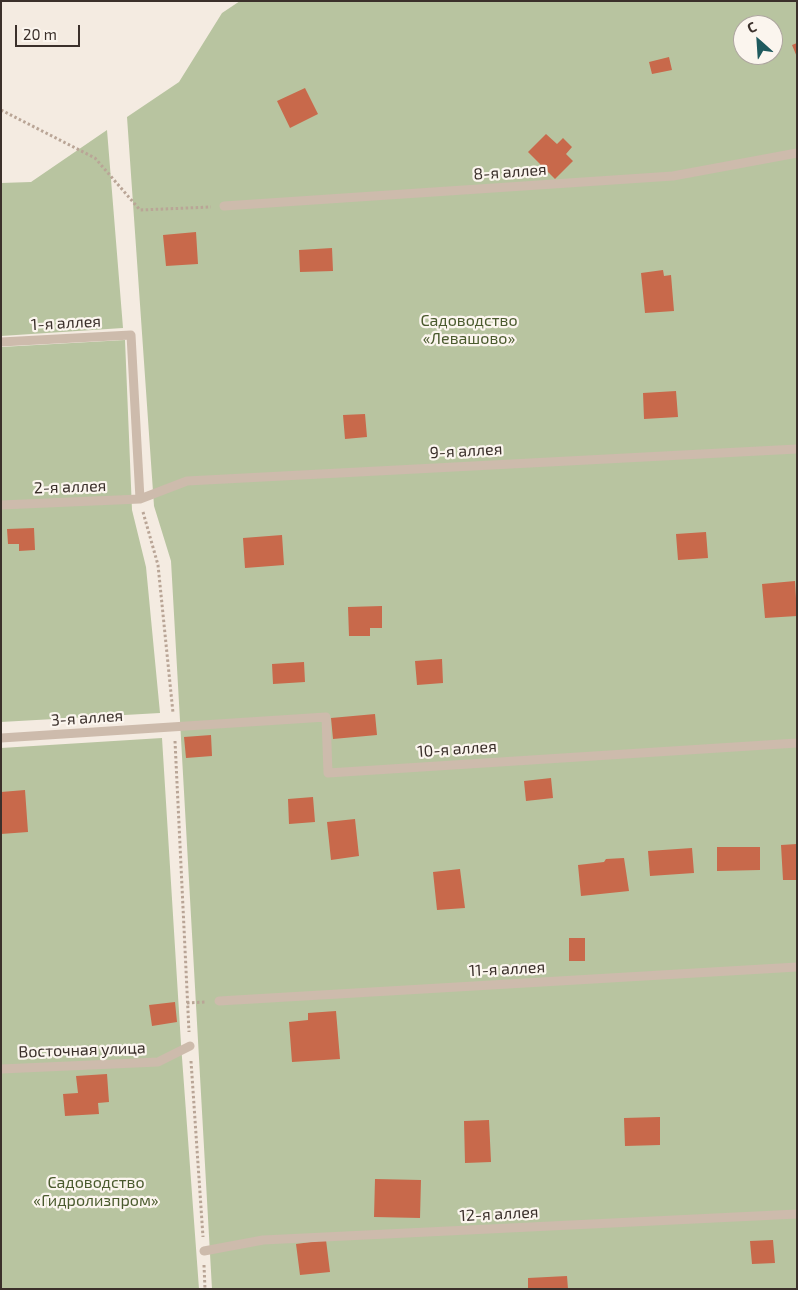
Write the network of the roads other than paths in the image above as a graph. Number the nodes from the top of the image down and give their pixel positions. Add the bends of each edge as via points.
1 (797, 153) edge
2 (224, 206) road end
3 (1, 342) edge
4 (797, 449) edge
5 (140, 499) junction
6 (1, 505) edge
7 (174, 727) joint
8 (1, 738) edge
9 (797, 743) edge
10 (797, 967) edge
11 (218, 1001) dead end
12 (190, 1046) road end
13 (1, 1069) edge
14 (797, 1214) edge
15 (204, 1251) road end

1 - 2 lane, 8-я аллея via 673,176
3 - 5 lane, 1-я аллея via 132,334
4 - 5 lane, 9-я аллея via 187,481
5 - 6 lane, 2-я аллея
7 - 8 lane, 3-я аллея
7 - 9 lane, 10-я аллея via 326,716 328,773
10 - 11 lane, 11-я аллея
12 - 13 lane, Восточная улица via 158,1062
14 - 15 lane, 12-я аллея via 263,1240

